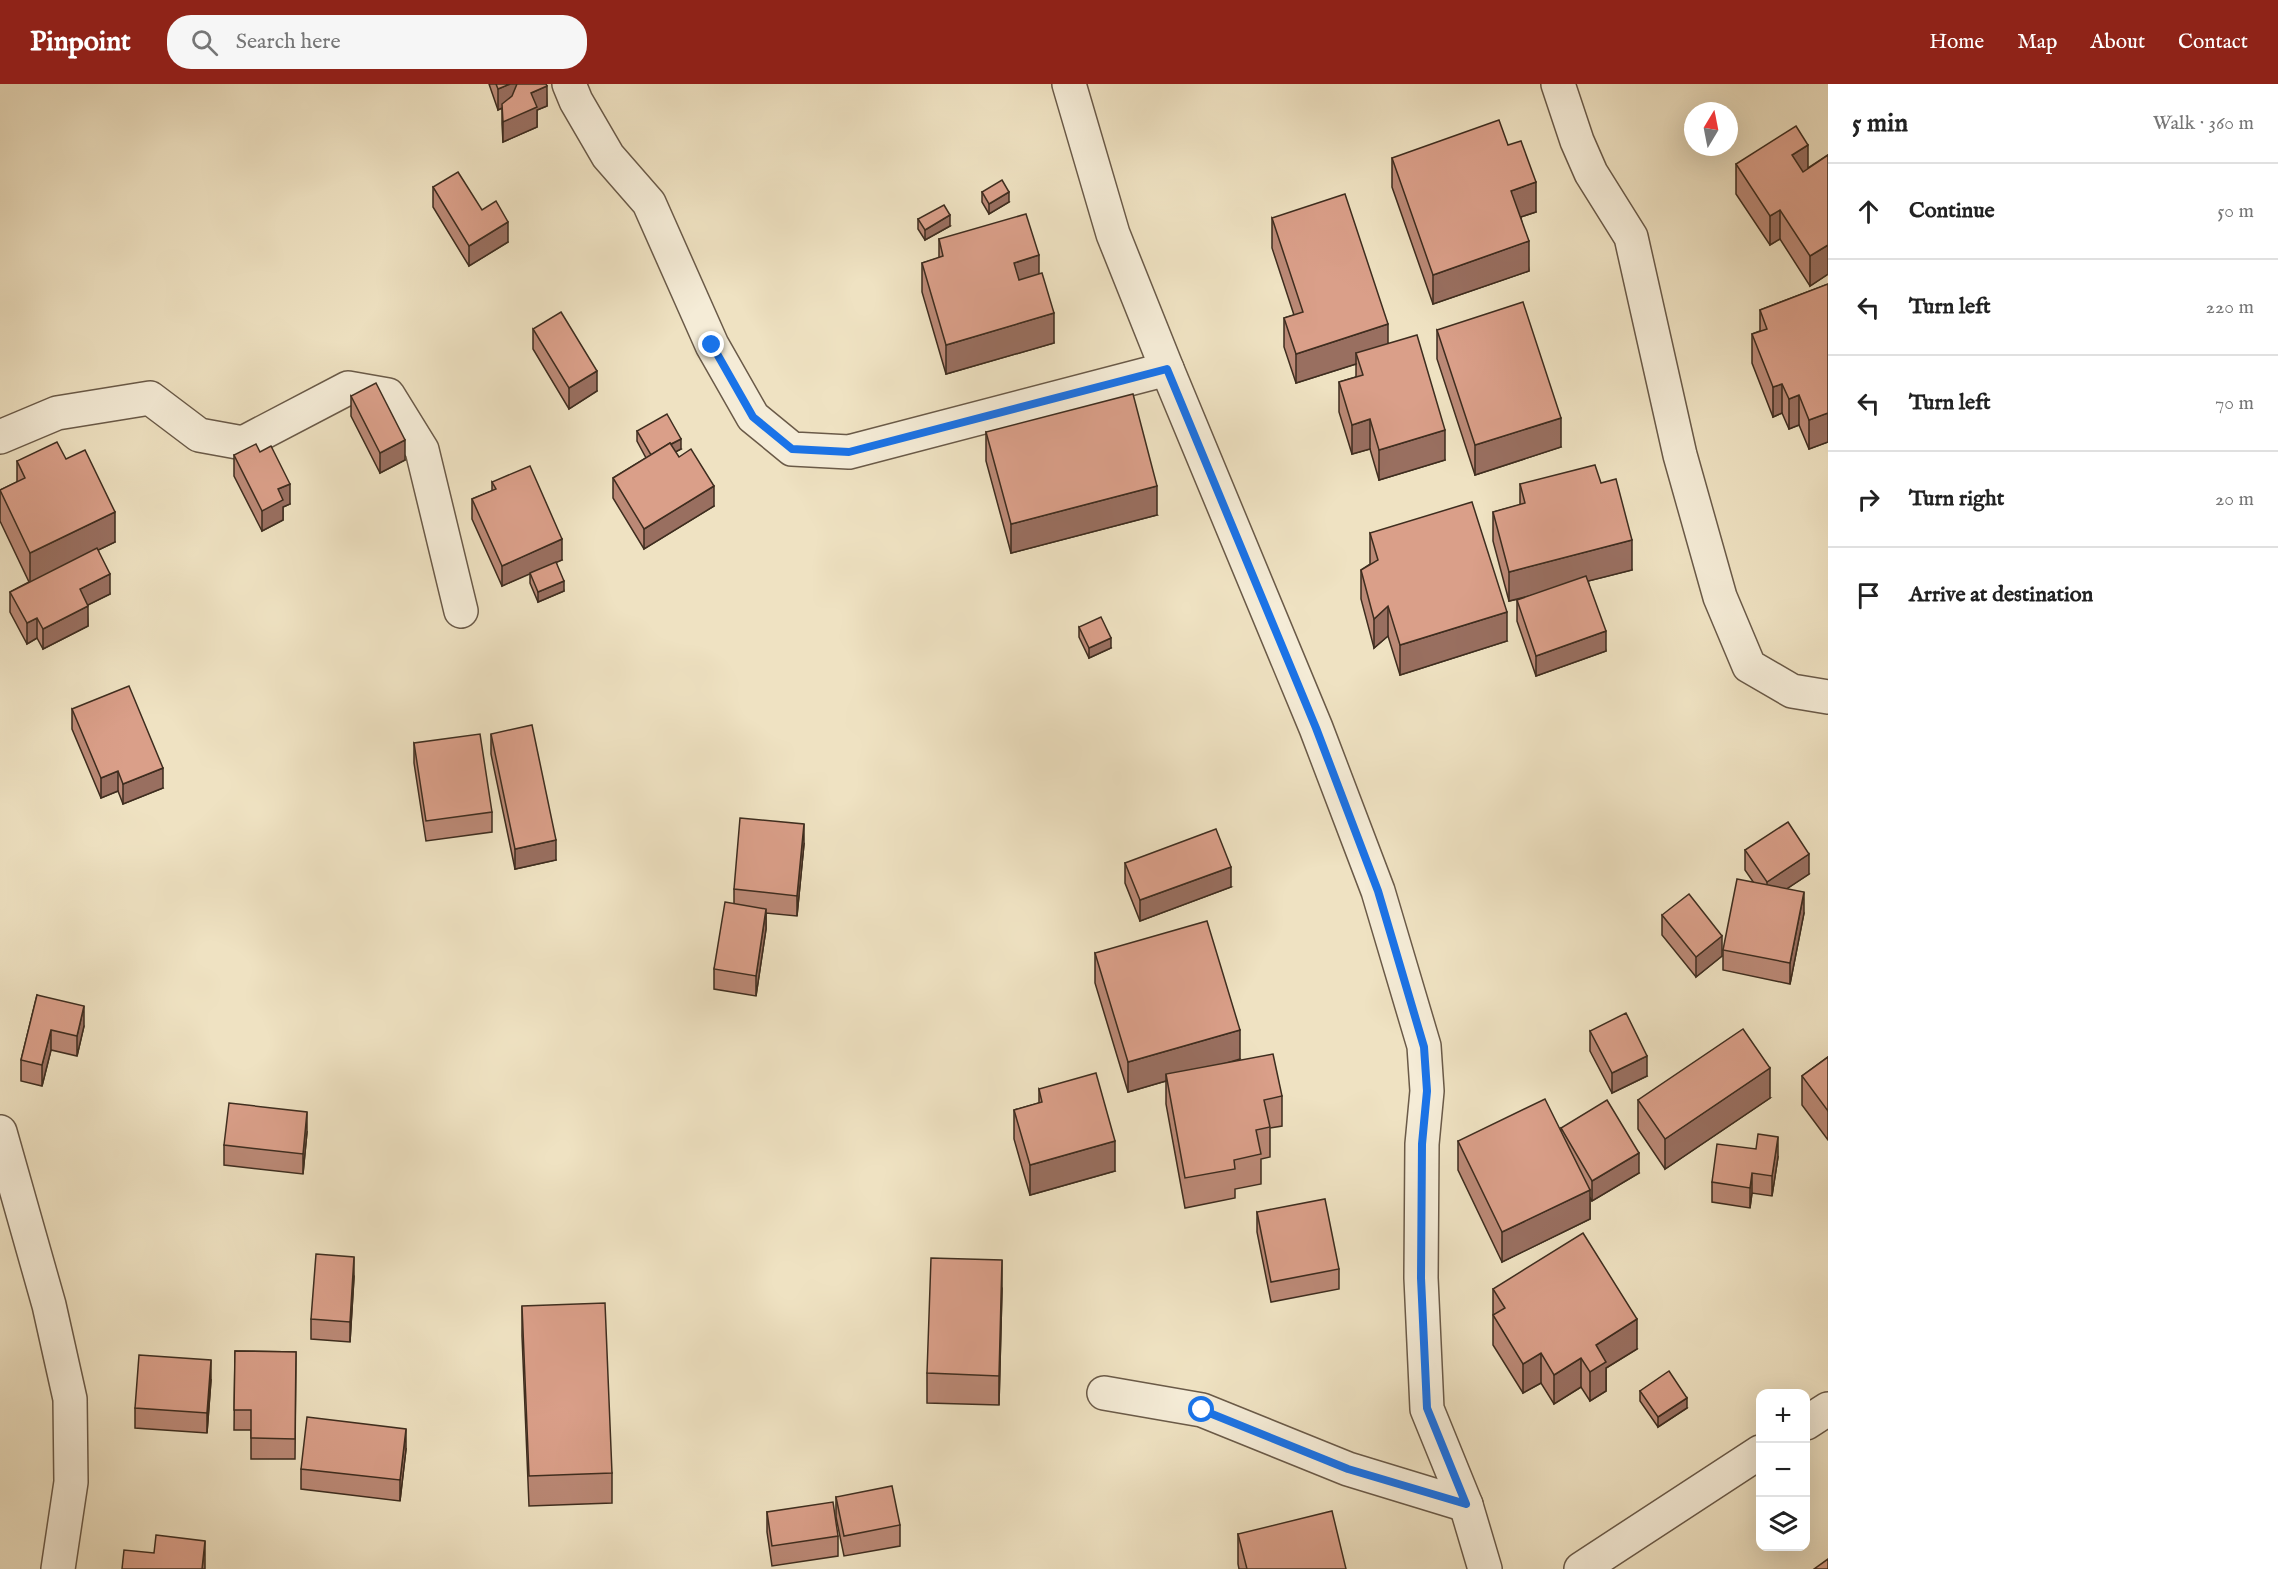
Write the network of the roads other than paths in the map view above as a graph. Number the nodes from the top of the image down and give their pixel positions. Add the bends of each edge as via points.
1 (569, 84) edge
2 (1069, 84) edge
3 (1558, 84) edge
4 (1167, 369) junction
5 (0, 436) edge
6 (461, 611) dead end
7 (1828, 697) edge
8 (0, 1132) edge
9 (1104, 1393) dead end
10 (1828, 1409) edge
11 (1810, 1420) edge
12 (1756, 1455) edge
13 (1466, 1504) junction
14 (58, 1569) edge
15 (1485, 1569) edge
16 (1581, 1569) edge

1 - 4 street via 608,156 649,203 712,345 753,417 792,449 849,452
2 - 4 street via 1113,234
3 - 7 street via 1591,173 1632,237 1683,466 1720,597 1749,666 1792,692
4 - 13 street via 1316,728 1378,891 1424,1047 1427,1091 1422,1144 1421,1278 1427,1408
5 - 6 street via 57,413 150,398 199,435 243,443 348,388 388,395 422,450
8 - 14 street via 49,1305 70,1399 71,1482
9 - 13 street via 1202,1410 1348,1469
10 - 11 street
12 - 16 street
13 - 15 street

